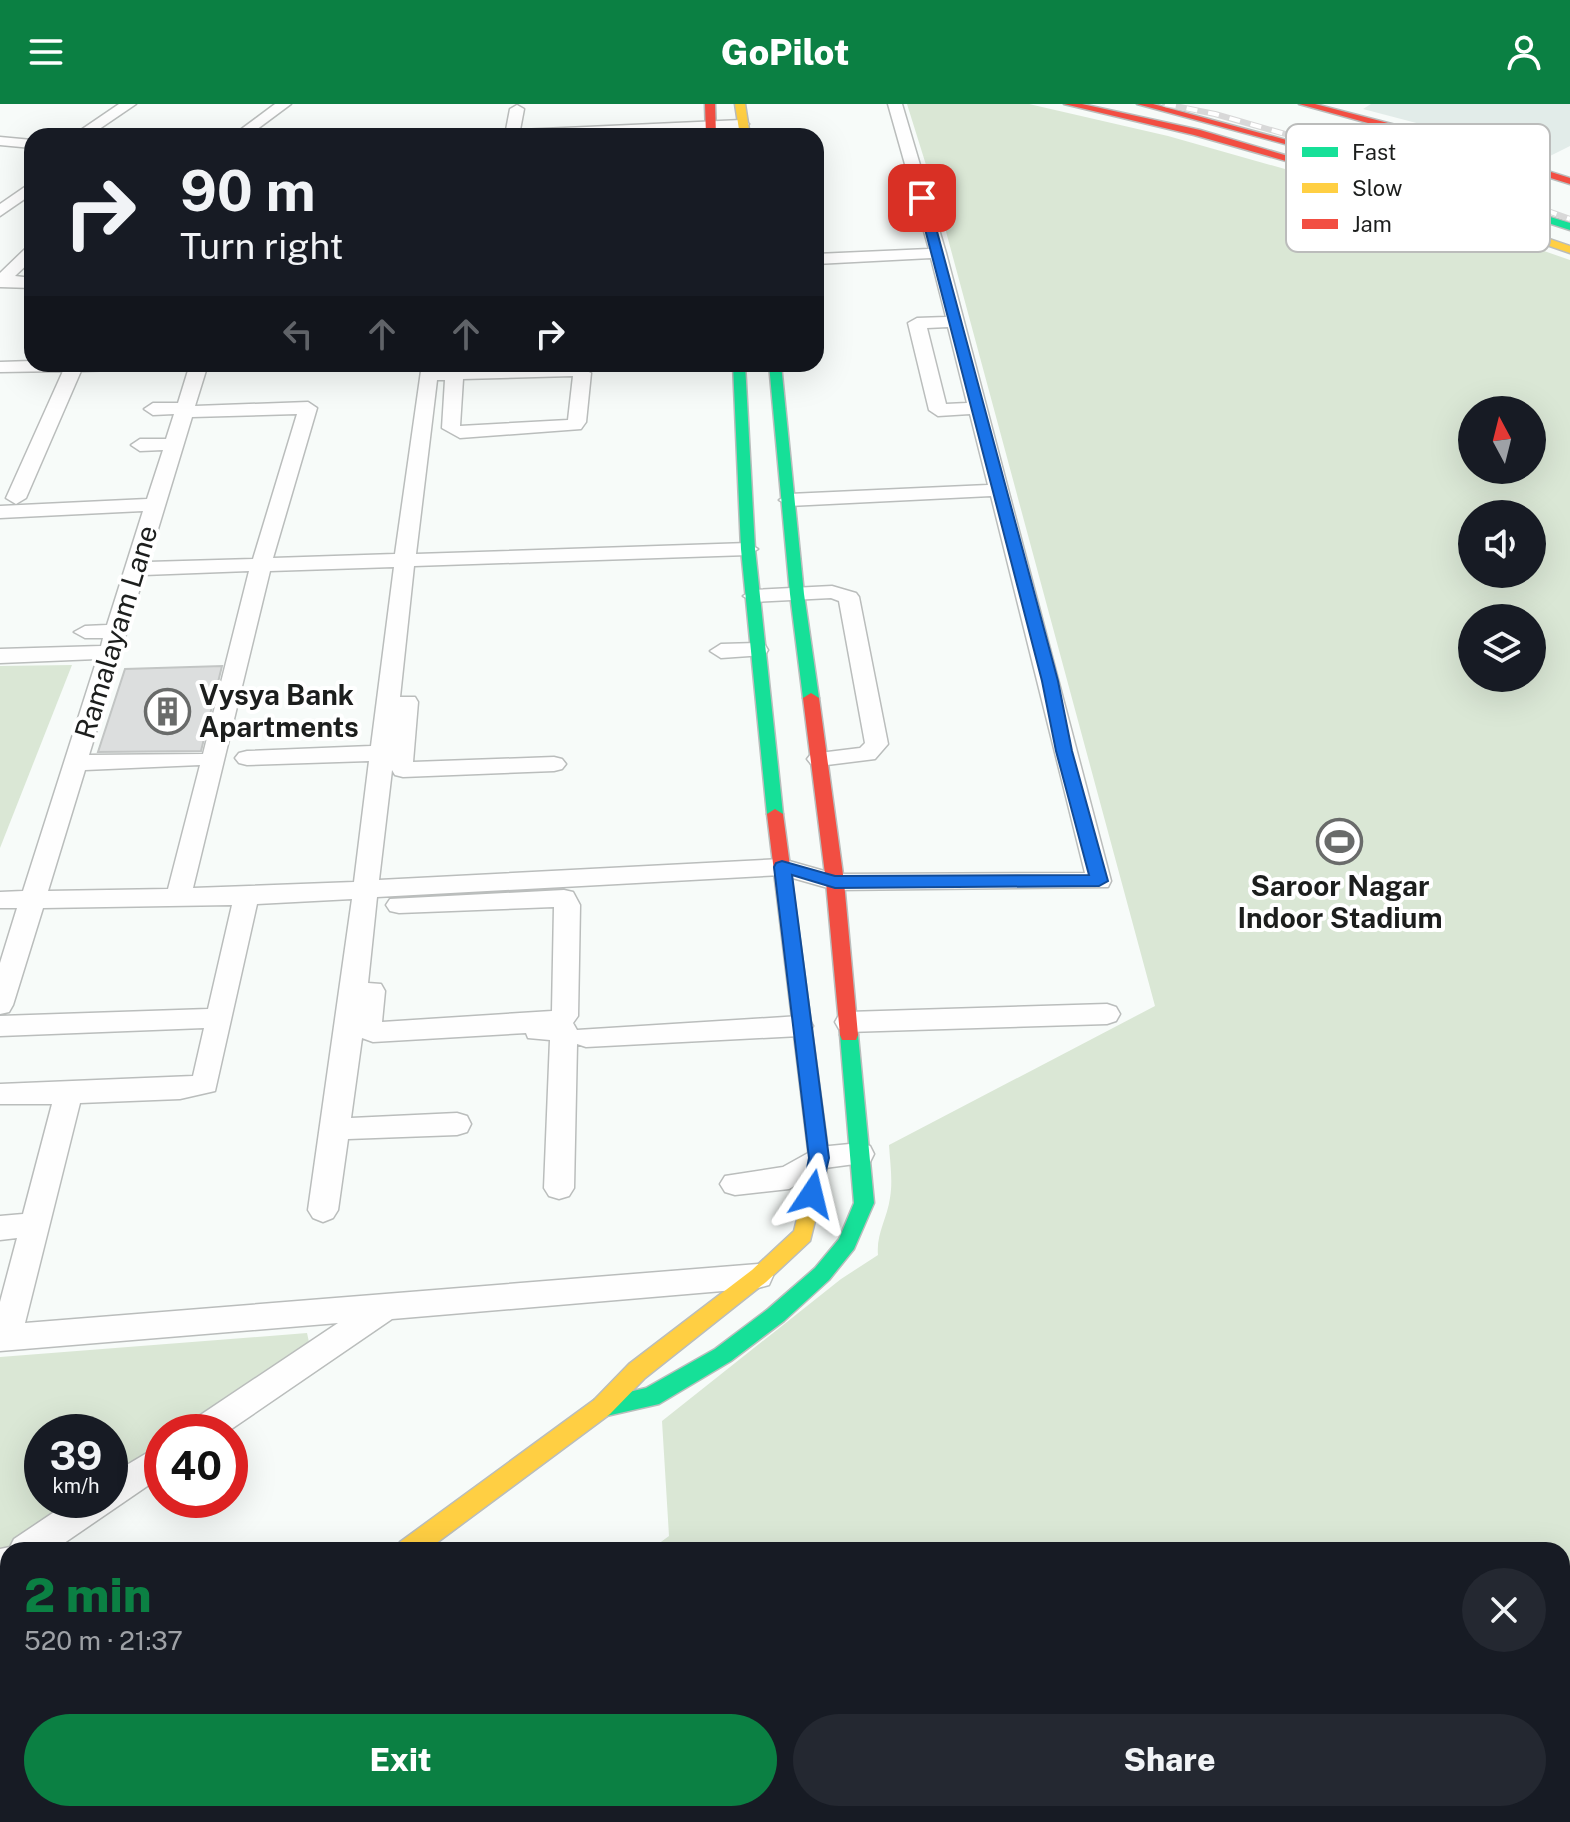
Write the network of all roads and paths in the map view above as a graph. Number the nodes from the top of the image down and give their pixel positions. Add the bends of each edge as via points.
1 (129, 104) edge
2 (284, 104) edge
3 (710, 104) edge
4 (740, 104) edge
5 (895, 104) edge
6 (1069, 104) edge
7 (1146, 104) edge
8 (517, 109) dead end
9 (1303, 114) edge
10 (1329, 124) edge
11 (1358, 124) edge
12 (92, 128) edge
13 (250, 128) edge
14 (513, 128) edge
15 (711, 128) edge
16 (744, 128) edge
17 (0, 141) edge
18 (1286, 142) edge
19 (24, 143) edge
20 (1286, 158) edge
21 (24, 175) edge
22 (1550, 175) edge
23 (1570, 181) edge
24 (0, 192) edge
25 (24, 193) edge
26 (0, 211) edge
27 (1550, 221) edge
28 (1570, 227) edge
29 (1550, 243) edge
30 (1570, 250) edge
31 (938, 253) junction
32 (24, 259) edge
33 (824, 259) edge
34 (1, 281) edge
35 (24, 282) edge
36 (955, 322) junction
37 (0, 367) edge
38 (24, 369) edge
39 (72, 372) edge
40 (197, 372) edge
41 (430, 372) edge
42 (442, 372) edge
43 (535, 372) edge
44 (578, 372) edge
45 (740, 372) edge
46 (776, 372) edge
47 (454, 374) junction
48 (978, 408) junction
49 (153, 409) dead end
50 (190, 410) junction
51 (938, 410) junction
52 (743, 420) junction
53 (782, 420) junction
54 (918, 421) dead end
55 (421, 423) junction
56 (454, 427) junction
57 (140, 445) dead end
58 (180, 455) junction
59 (998, 490) junction
60 (16, 498) dead end
61 (789, 500) junction
62 (155, 505) junction
63 (0, 512) edge
64 (748, 549) junction
65 (406, 560) junction
66 (261, 565) junction
67 (136, 569) junction
68 (797, 594) junction
69 (753, 596) junction
70 (85, 632) dead end
71 (114, 641) junction
72 (757, 650) junction
73 (721, 651) dead end
74 (0, 656) edge
75 (400, 709) junction
76 (383, 753) junction
77 (247, 758) dead end
78 (195, 759) dead end
79 (819, 759) junction
80 (75, 763) junction
81 (554, 764) dead end
82 (782, 867) junction
83 (835, 882) junction
84 (179, 896) junction
85 (246, 896) junction
86 (0, 900) edge
87 (33, 900) junction
88 (371, 901) junction
89 (0, 1005) edge
90 (1107, 1014) dead end
91 (219, 1018) junction
92 (848, 1022) junction
93 (0, 1026) edge
94 (800, 1026) junction
95 (586, 1037) dead end
96 (348, 1039) junction
97 (69, 1093) junction
98 (0, 1094) edge
99 (457, 1124) dead end
100 (335, 1129) junction
101 (860, 1154) junction
102 (819, 1158) junction
103 (735, 1184) dead end
104 (559, 1188) dead end
105 (323, 1210) dead end
106 (37, 1225) junction
107 (0, 1228) edge
108 (759, 1276) junction
109 (383, 1309) junction
110 (3, 1338) edge
111 (602, 1407) junction
112 (228, 1414) edge
113 (73, 1518) edge
114 (38, 1542) edge
115 (419, 1542) edge

1 - 12 street
2 - 13 street
3 - 15 main road
4 - 16 main road
5 - 31 street
6 - 20 main road
7 - 18 main road
8 - 14 street
9 - 10 main road
9 - 11 main road
17 - 19 street
21 - 24 street
22 - 23 main road
25 - 26 street
27 - 28 main road
29 - 30 main road
31 - 33 street
31 - 36 street
32 - 34 street
34 - 35 street
36 - 48 street
36 - 51 street via 917,323
37 - 38 street
39 - 60 street
40 - 50 street, Ramalayam Lane
41 - 55 street
42 - 47 street
43 - 47 street
44 - 56 street via 574,425
45 - 52 main road
46 - 53 main road
47 - 56 street
48 - 51 street
48 - 59 street
49 - 50 street
50 - 58 street, Ramalayam Lane
50 - 66 street via 308,408
51 - 54 street
52 - 53 main road
52 - 64 main road
53 - 61 main road
55 - 56 street
55 - 65 street
57 - 58 street
58 - 62 street, Ramalayam Lane
59 - 61 street
59 - 83 street via 1099,881
61 - 68 main road
62 - 63 street
62 - 67 street, Ramalayam Lane
64 - 65 street
64 - 69 main road
65 - 66 street
65 - 75 street
66 - 67 street
66 - 84 street
67 - 71 street, Ramalayam Lane
68 - 69 street
68 - 79 main road
68 - 79 street via 832,592 849,597 877,738 875,749 867,754
69 - 72 main road
70 - 71 street
71 - 74 street
71 - 80 street, Ramalayam Lane
72 - 73 street
72 - 82 main road
75 - 76 street
75 - 81 street via 403,770
76 - 77 street
76 - 88 street
78 - 80 street
79 - 83 main road
80 - 87 street, Ramalayam Lane
82 - 83 street
82 - 88 street
82 - 94 main road
83 - 92 main road
84 - 85 street
84 - 87 street
85 - 88 street
85 - 91 street
86 - 87 street
87 - 89 street, Ramalayam Lane
88 - 88 street via 564,898 565,1016 550,1022 373,1032 368,1029
88 - 96 street
90 - 92 street
91 - 93 street
91 - 97 street via 208,1079 196,1088
92 - 101 main road
94 - 95 street
94 - 102 main road
96 - 100 street
96 - 104 street via 564,1030
97 - 98 street
97 - 106 street
99 - 100 street
100 - 105 street
101 - 102 street
101 - 111 main road via 864,1203 847,1243 822,1274 723,1355 651,1397
102 - 103 street via 789,1178
102 - 108 main road via 803,1235
106 - 107 street
106 - 110 street
108 - 109 street
108 - 111 main road via 637,1371
109 - 110 street
109 - 112 street
111 - 115 main road
113 - 114 street

